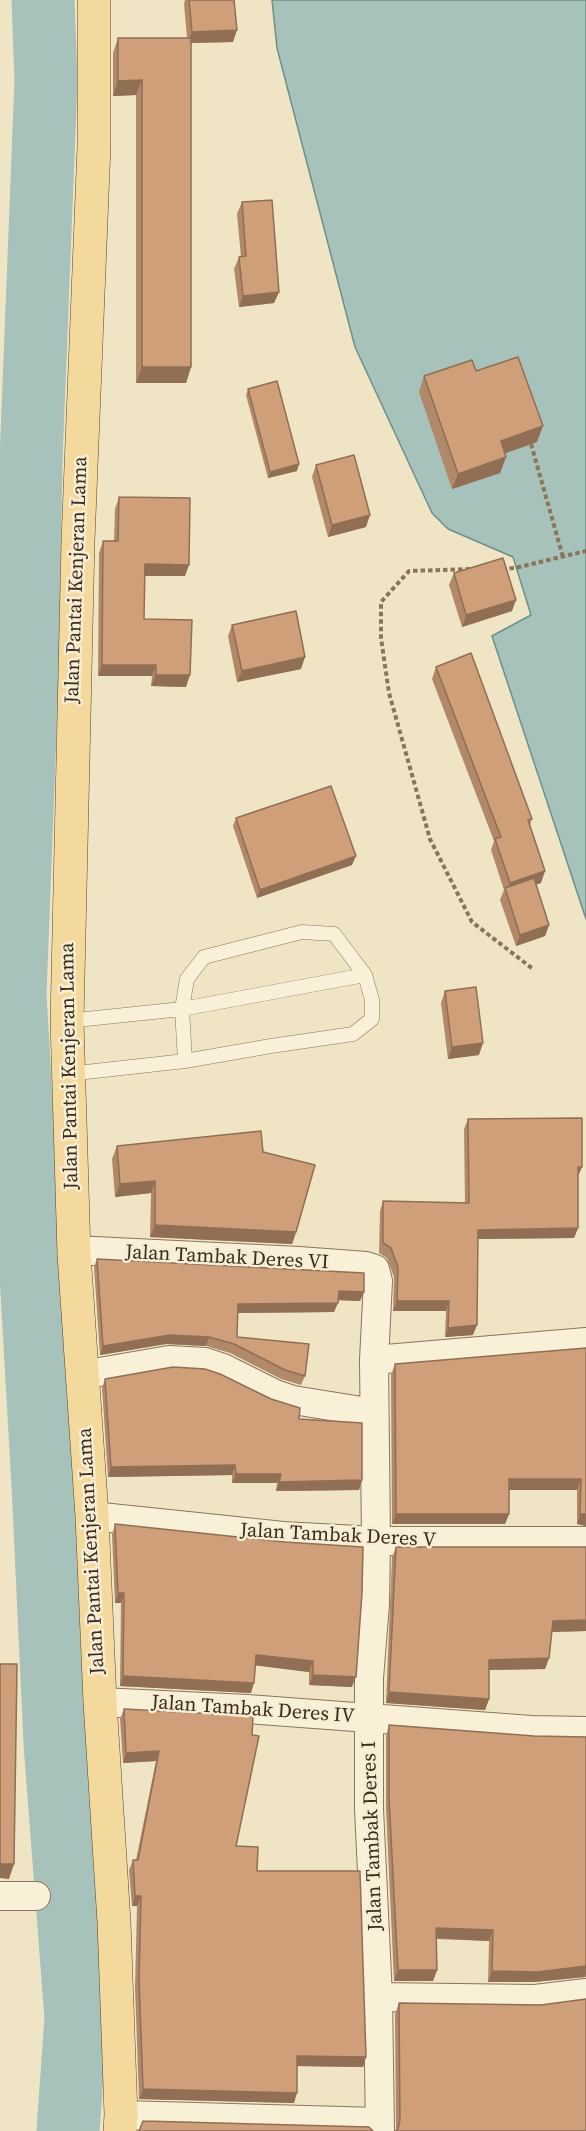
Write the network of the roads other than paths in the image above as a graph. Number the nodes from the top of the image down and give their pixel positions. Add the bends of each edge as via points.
1 (94, 0) edge
2 (364, 975) junction
3 (182, 1009) junction
4 (67, 1021) junction
5 (184, 1061) junction
6 (68, 1074) junction
7 (74, 1250) junction
8 (377, 1272) joint
9 (586, 1342) edge
10 (374, 1359) junction
11 (82, 1375) junction
12 (374, 1413) junction
13 (92, 1516) junction
14 (376, 1541) junction
15 (586, 1541) edge
16 (100, 1702) junction
17 (370, 1718) junction
18 (586, 1731) edge
19 (0, 1896) edge
20 (36, 1896) dead end
21 (586, 1993) edge
22 (378, 1997) junction
23 (121, 2123) edge
24 (380, 2126) edge

1 - 4 main road, Jalan Pantai Kenjeran Lama via 94,146 78,541
2 - 3 lane
2 - 3 lane via 334,934 302,932 204,957 188,979
2 - 5 lane via 372,1000 372,1019 353,1034
3 - 4 lane
3 - 5 lane
4 - 6 main road, Jalan Pantai Kenjeran Lama
5 - 6 lane
6 - 7 main road, Jalan Pantai Kenjeran Lama
7 - 8 street, Jalan Tambak Deres VI via 299,1261 366,1266
7 - 11 main road, Jalan Pantai Kenjeran Lama
8 - 10 street, Jalan Tambak Deres I
9 - 10 street
10 - 12 street, Jalan Tambak Deres I
11 - 12 street via 170,1360 206,1362 293,1400
11 - 13 main road, Jalan Pantai Kenjeran Lama
12 - 14 street, Jalan Tambak Deres I
13 - 14 street, Jalan Tambak Deres V via 283,1536
13 - 16 main road, Jalan Pantai Kenjeran Lama
14 - 15 street, Jalan Tambak Deres V
14 - 17 street, Jalan Tambak Deres I
16 - 17 street, Jalan Tambak Deres IV
16 - 23 main road, Jalan Pantai Kenjeran Lama via 114,1922
17 - 18 street, Jalan Tambak Deres IV
17 - 22 street, Jalan Tambak Deres I via 369,1809
19 - 20 street
21 - 22 street via 535,1999
22 - 24 street, Jalan Tambak Deres I
23 - 24 street

